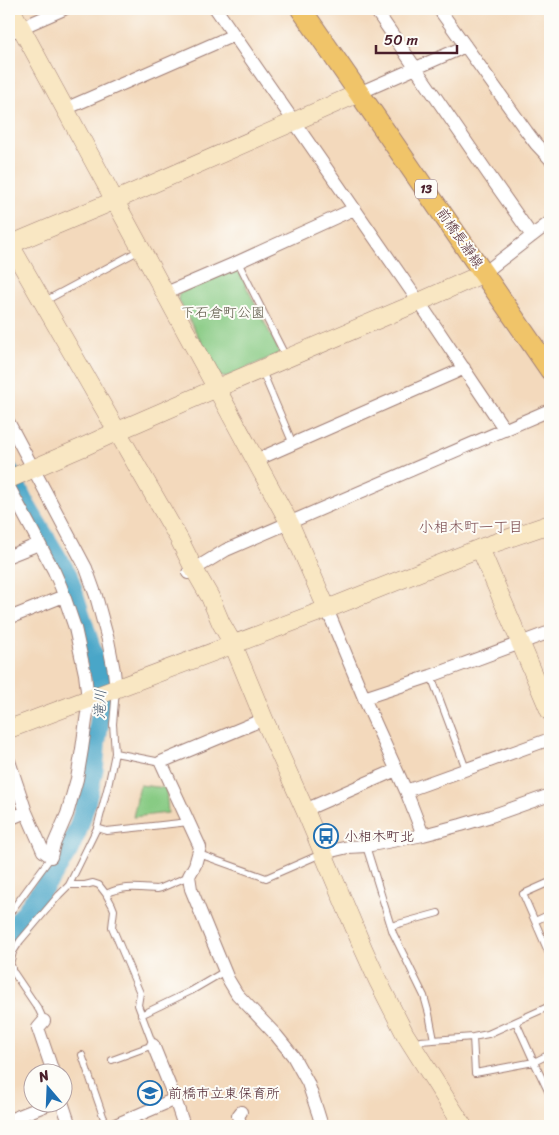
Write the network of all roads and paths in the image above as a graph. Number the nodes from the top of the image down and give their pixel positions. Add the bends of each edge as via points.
1 (11, 9) edge
2 (64, 9) edge
3 (216, 9) edge
4 (301, 9) edge
5 (375, 9) edge
6 (439, 9) edge
7 (15, 30) edge
8 (234, 35) junction
9 (465, 45) junction
10 (416, 68) junction
11 (358, 93) junction
12 (64, 108) junction
13 (295, 121) junction
14 (550, 159) edge
15 (116, 200) junction
16 (354, 209) junction
17 (550, 222) edge
18 (532, 236) junction
19 (9, 244) edge
20 (142, 250) junction
21 (238, 262) junction
22 (9, 263) edge
23 (484, 273) junction
24 (166, 293) junction
25 (42, 302) junction
26 (419, 302) junction
27 (287, 358) junction
28 (464, 368) junction
29 (262, 369) junction
30 (550, 370) edge
31 (217, 388) junction
32 (550, 410) edge
33 (9, 423) edge
34 (505, 430) junction
35 (113, 433) junction
36 (293, 444) junction
37 (256, 460) junction
38 (31, 469) junction
39 (9, 479) edge
40 (9, 487) edge
41 (290, 524) junction
42 (550, 524) edge
43 (39, 544) junction
44 (480, 548) junction
45 (9, 556) edge
46 (190, 571) junction
47 (64, 596) junction
48 (327, 609) junction
49 (9, 618) edge
50 (550, 632) edge
51 (521, 643) junction
52 (233, 644) junction
53 (431, 676) junction
54 (114, 689) junction
55 (364, 698) junction
56 (89, 699) junction
57 (550, 712) edge
58 (264, 719) junction
59 (9, 729) edge
60 (550, 739) edge
61 (115, 753) junction
62 (9, 761) edge
63 (161, 762) junction
64 (466, 769) junction
65 (396, 770) junction
66 (406, 791) junction
67 (550, 795) edge
68 (305, 810) junction
69 (26, 812) junction
70 (9, 818) edge
71 (189, 822) junction
72 (97, 828) junction
73 (423, 835) junction
74 (366, 846) junction
75 (322, 853) junction
76 (199, 854) junction
77 (51, 857) junction
78 (188, 876) junction
79 (550, 882) edge
80 (69, 885) junction
81 (106, 894) junction
82 (438, 913) dead end
83 (9, 914) edge
84 (550, 914) edge
85 (535, 921) junction
86 (391, 926) junction
87 (549, 952) edge
88 (9, 969) edge
89 (225, 971) junction
90 (550, 1006) edge
91 (141, 1015) junction
92 (44, 1021) joint
93 (516, 1022) junction
94 (473, 1037) junction
95 (434, 1040) junction
96 (412, 1045) junction
97 (153, 1046) junction
98 (550, 1054) edge
99 (82, 1055) dead end
100 (112, 1060) dead end
101 (49, 1062) edge
102 (534, 1062) junction
103 (550, 1094) edge
104 (175, 1099) junction
105 (29, 1112) edge
106 (65, 1112) edge
107 (241, 1112) dead end
108 (9, 1120) edge
109 (70, 1126) edge
110 (108, 1126) edge
111 (112, 1126) edge
112 (184, 1126) edge
113 (241, 1126) edge
114 (322, 1126) edge
115 (463, 1126) edge

1 - 7 street
2 - 7 street
3 - 8 street
4 - 11 main road, 前橋長瀞線 / 13
5 - 10 street
6 - 9 street
7 - 12 street
8 - 12 street
8 - 13 street
9 - 10 street
9 - 14 street
10 - 11 street
10 - 18 street
11 - 13 street
11 - 23 main road, 前橋長瀞線 / 13
12 - 15 street
13 - 15 street
13 - 16 street
15 - 19 street
15 - 20 street
16 - 21 street
16 - 26 street
17 - 18 street
18 - 23 street
19 - 25 street
20 - 24 street
20 - 25 lane
21 - 24 street
21 - 27 lane
22 - 35 street
23 - 26 street
23 - 30 main road, 前橋長瀞線 / 13
24 - 31 street
25 - 35 street
26 - 27 street
26 - 28 street
27 - 29 street
28 - 34 street
28 - 36 street
29 - 31 street
29 - 36 lane
31 - 35 street
31 - 37 street
32 - 34 street
33 - 38 street
34 - 41 street
35 - 38 street
35 - 46 street via 179,539
36 - 37 street
37 - 41 street
38 - 39 street
38 - 54 street via 86,568 108,640
40 - 43 street
41 - 46 street via 226,550
41 - 48 street
42 - 44 street
43 - 45 street
43 - 47 street
44 - 48 street
44 - 51 street
46 - 52 street via 210,597
47 - 49 street
47 - 56 street via 80,648
48 - 52 street
48 - 55 street
50 - 51 street
51 - 53 street
51 - 57 street
52 - 54 street
52 - 58 street
53 - 55 street
53 - 64 lane
54 - 56 street
54 - 61 lane
55 - 65 street
56 - 59 street
56 - 77 street via 77,779
58 - 63 street
58 - 68 street
60 - 64 street
61 - 63 lane
61 - 72 lane
62 - 69 street
63 - 71 street
64 - 66 street
65 - 66 street
65 - 68 street
66 - 73 street
67 - 73 street
68 - 75 street
69 - 70 street
69 - 77 street via 43,851
71 - 72 lane via 107,831
71 - 76 street via 200,847
72 - 80 lane
73 - 74 street
74 - 75 street
74 - 86 lane
75 - 76 lane via 266,878
75 - 96 street via 378,981
76 - 78 street
77 - 83 lane
78 - 81 lane via 161,888 127,887
78 - 89 street
79 - 85 lane via 523,894
80 - 81 lane via 99,885
80 - 88 lane via 20,941
81 - 91 lane via 114,910 112,926 140,993 138,1005
82 - 86 lane
84 - 85 lane
85 - 87 lane
86 - 95 lane via 424,996
88 - 92 lane
89 - 91 lane
89 - 114 street via 237,994 293,1056 308,1083
90 - 93 lane
91 - 97 lane
92 - 101 street via 38,1028
93 - 94 lane
93 - 102 lane
94 - 95 lane
94 - 102 lane via 475,1073
95 - 96 lane
96 - 115 street
97 - 100 lane
97 - 104 street
98 - 102 lane
99 - 110 lane
102 - 103 lane
104 - 111 street
104 - 112 street
105 - 108 street
106 - 109 street
107 - 113 street via 238,1116

